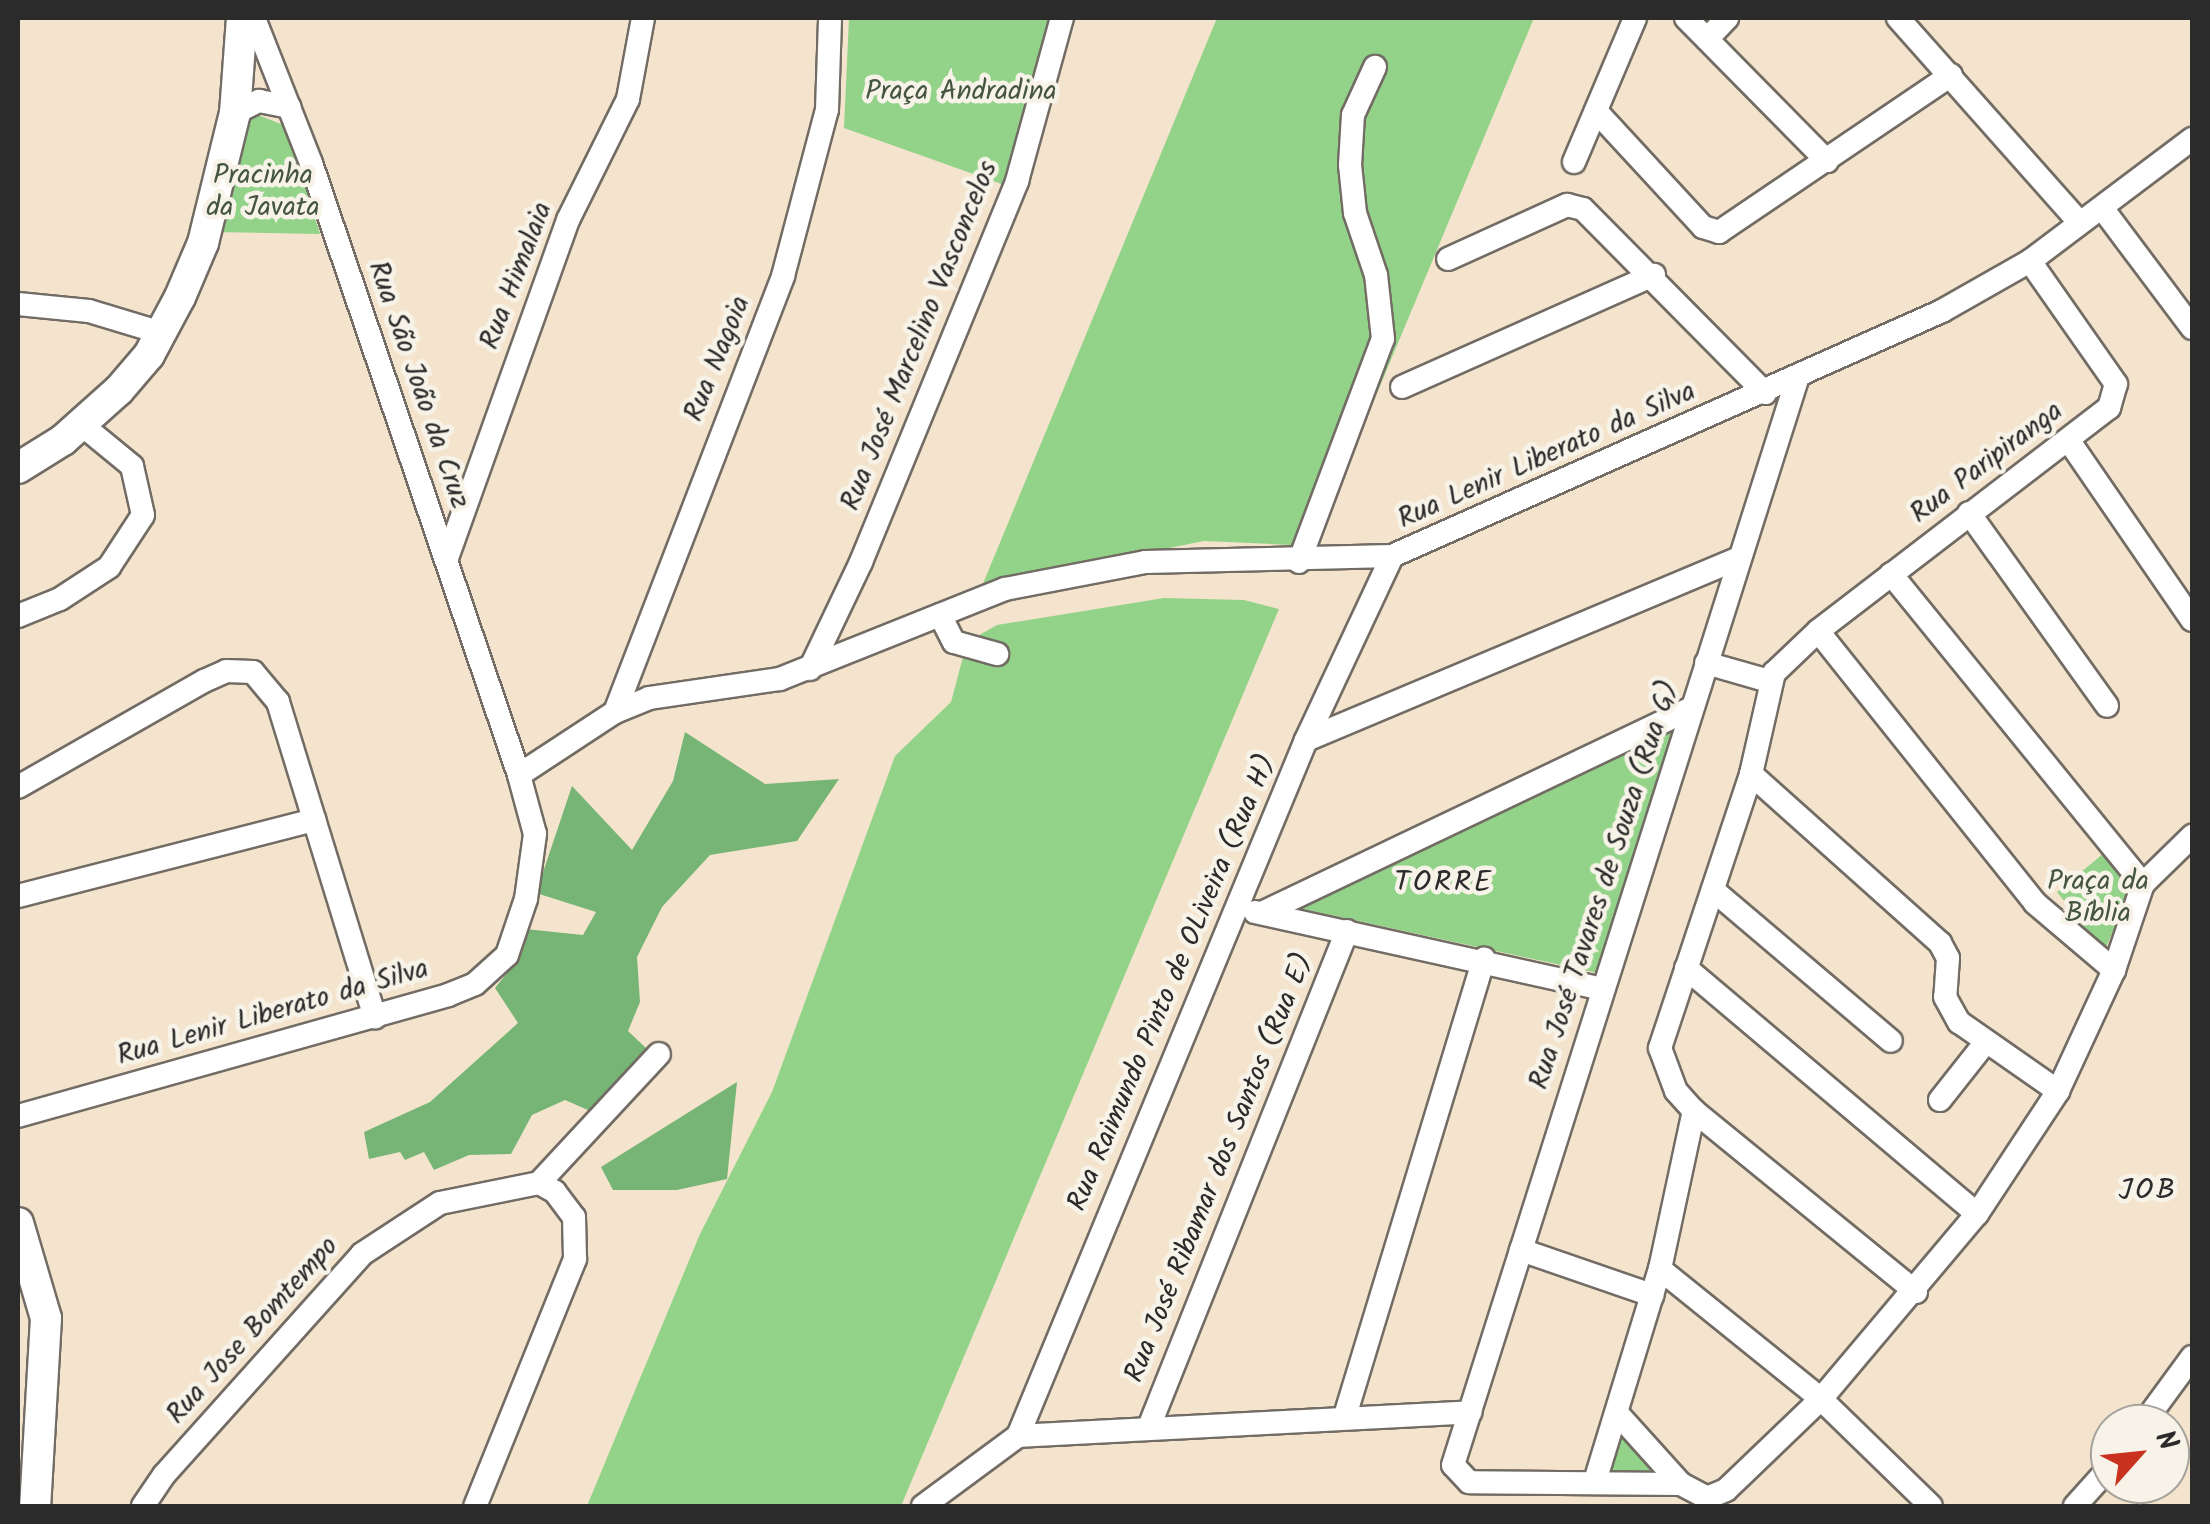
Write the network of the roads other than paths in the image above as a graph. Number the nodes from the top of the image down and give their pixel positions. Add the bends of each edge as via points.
1 (242, 18) edge
2 (254, 18) edge
3 (643, 18) edge
4 (830, 18) edge
5 (1062, 18) edge
6 (1636, 18) edge
7 (1686, 18) edge
8 (1727, 18) edge
9 (1898, 18) edge
10 (1707, 38) junction
11 (1375, 67) dead end
12 (1951, 74) junction
13 (289, 107) junction
14 (1596, 111) junction
15 (236, 114) junction
16 (2192, 139) edge
17 (1827, 161) junction
18 (1574, 162) dead end
19 (2102, 208) junction
20 (2080, 223) junction
21 (1448, 259) dead end
22 (2030, 261) junction
23 (1654, 275) junction
24 (18, 304) edge
25 (2192, 328) edge
26 (162, 333) junction
27 (1798, 376) junction
28 (1402, 387) dead end
29 (1765, 392) junction
30 (82, 425) junction
31 (2069, 441) junction
32 (18, 468) edge
33 (1968, 514) junction
34 (1392, 556) junction
35 (447, 558) junction
36 (1737, 559) junction
37 (1299, 562) junction
38 (1890, 574) junction
39 (940, 614) junction
40 (18, 616) edge
41 (2192, 620) edge
42 (1818, 630) junction
43 (997, 654) dead end
44 (1706, 663) junction
45 (810, 669) junction
46 (1769, 681) junction
47 (2107, 706) dead end
48 (1691, 708) junction
49 (615, 712) junction
50 (1306, 740) junction
51 (1751, 774) junction
52 (520, 775) junction
53 (18, 787) edge
54 (314, 820) junction
55 (2192, 836) edge
56 (2143, 884) junction
57 (1713, 890) junction
58 (18, 896) edge
59 (1237, 908) junction
60 (1262, 913) junction
61 (1347, 931) junction
62 (1484, 960) junction
63 (1686, 968) junction
64 (2114, 970) junction
65 (1603, 989) junction
66 (375, 1016) junction
67 (1891, 1041) dead end
68 (1985, 1043) junction
69 (659, 1054) dead end
70 (2058, 1090) junction
71 (1940, 1100) dead end
72 (1694, 1111) junction
73 (18, 1116) edge
74 (539, 1184) junction
75 (1977, 1214) junction
76 (18, 1224) edge
77 (1521, 1250) junction
78 (1660, 1270) junction
79 (1916, 1292) junction
80 (1652, 1295) junction
81 (2192, 1357) edge
82 (1821, 1398) junction
83 (2158, 1404) edge
84 (1470, 1412) junction
85 (1617, 1413) junction
86 (1345, 1416) junction
87 (1149, 1427) junction
88 (1018, 1436) junction
89 (1596, 1478) junction
90 (1688, 1489) junction
91 (1733, 1498) edge
92 (29, 1504) edge
93 (144, 1506) edge
94 (476, 1506) edge
95 (923, 1506) edge
96 (1931, 1506) edge

1 - 15 street
2 - 13 street, Rua São João da Cruz
3 - 35 street, Rua Himalaia via 628,99 568,220
4 - 49 street, Rua Nagoia via 828,110 783,276
5 - 45 street, Rua José Marcelino Vasconcelos via 1016,180
6 - 14 street
7 - 10 street
8 - 10 street
9 - 12 street
10 - 17 street
11 - 37 street via 1353,115 1350,165 1383,339
12 - 17 street
12 - 20 street
13 - 15 street via 259,101
13 - 35 street, Rua São João da Cruz
14 - 17 street via 1703,226 1718,232
14 - 18 street
15 - 26 street via 203,243
16 - 19 street, Rua Lenir Liberato da Silva
19 - 20 street, Rua Lenir Liberato da Silva
19 - 25 street
20 - 22 street, Rua Lenir Liberato da Silva
21 - 23 street via 1567,205 1599,220
22 - 27 street, Rua Lenir Liberato da Silva via 1942,311
22 - 31 street, Rua Paripiranga via 2116,384 2110,408
23 - 28 street
23 - 29 street
24 - 26 street via 90,311
26 - 30 street via 120,390
27 - 29 street, Rua Lenir Liberato da Silva
27 - 36 street, Rua José Tavares de Souza (Rua G)
29 - 34 street, Rua Lenir Liberato da Silva
30 - 32 street
30 - 40 street via 132,466 143,516 109,567
31 - 33 street, Rua Paripiranga
31 - 41 street
33 - 38 street, Rua Paripiranga
33 - 47 street
34 - 37 street, Rua Lenir Liberato da Silva
34 - 50 street, Rua Raimundo Pinto de OLiveira (Rua H)
35 - 52 street, Rua São João da Cruz
36 - 44 street, Rua José Tavares de Souza (Rua G)
36 - 50 street
37 - 39 street, Rua Lenir Liberato da Silva via 1144,562 1005,589
38 - 42 street, Rua Paripiranga
38 - 56 street
39 - 43 street via 954,642
39 - 45 street, Rua Lenir Liberato da Silva
42 - 46 street, Rua Paripiranga
42 - 64 street via 2035,902
44 - 46 street
44 - 48 street, Rua José Tavares de Souza (Rua G)
45 - 49 street, Rua Lenir Liberato da Silva via 649,698
46 - 51 street
48 - 60 street
48 - 65 street, Rua José Tavares de Souza (Rua G)
49 - 52 street, Rua Lenir Liberato da Silva
50 - 59 street, Rua Raimundo Pinto de OLiveira (Rua H)
51 - 57 street
51 - 68 street via 1940,943 1948,958 1944,989 1950,1010
52 - 66 street, Rua Lenir Liberato da Silva via 535,834 532,869 507,954 475,984
53 - 54 street via 204,681 241,668 273,691
54 - 58 street
54 - 66 street
55 - 56 street
56 - 64 street
57 - 63 street
57 - 67 street
59 - 60 street
59 - 88 street, Rua Raimundo Pinto de OLiveira (Rua H)
60 - 61 street
61 - 62 street
61 - 87 street, Rua José Ribamar dos Santos (Rua E)
62 - 65 street
62 - 86 street
63 - 72 street via 1660,1048 1676,1091
63 - 75 street
64 - 70 street
65 - 77 street, Rua José Tavares de Souza (Rua G)
66 - 73 street, Rua Lenir Liberato da Silva
68 - 70 street
68 - 71 street
69 - 74 street
70 - 75 street
72 - 78 street
72 - 79 street
74 - 93 street, Rua Jose Bomtempo via 440,1203 362,1254 164,1475
74 - 94 street via 555,1192 574,1217 575,1259
75 - 79 street
76 - 92 street via 46,1318
77 - 80 street
77 - 84 street, Rua José Tavares de Souza (Rua G)
78 - 80 street
78 - 82 street
79 - 82 street
80 - 85 street
81 - 83 street
82 - 91 street
82 - 96 street
84 - 86 street
84 - 89 street, Rua José Tavares de Souza (Rua G) via 1453,1465 1462,1479
85 - 89 street
85 - 90 street
86 - 87 street
87 - 88 street
88 - 95 street
89 - 90 street
90 - 91 street via 1707,1498

